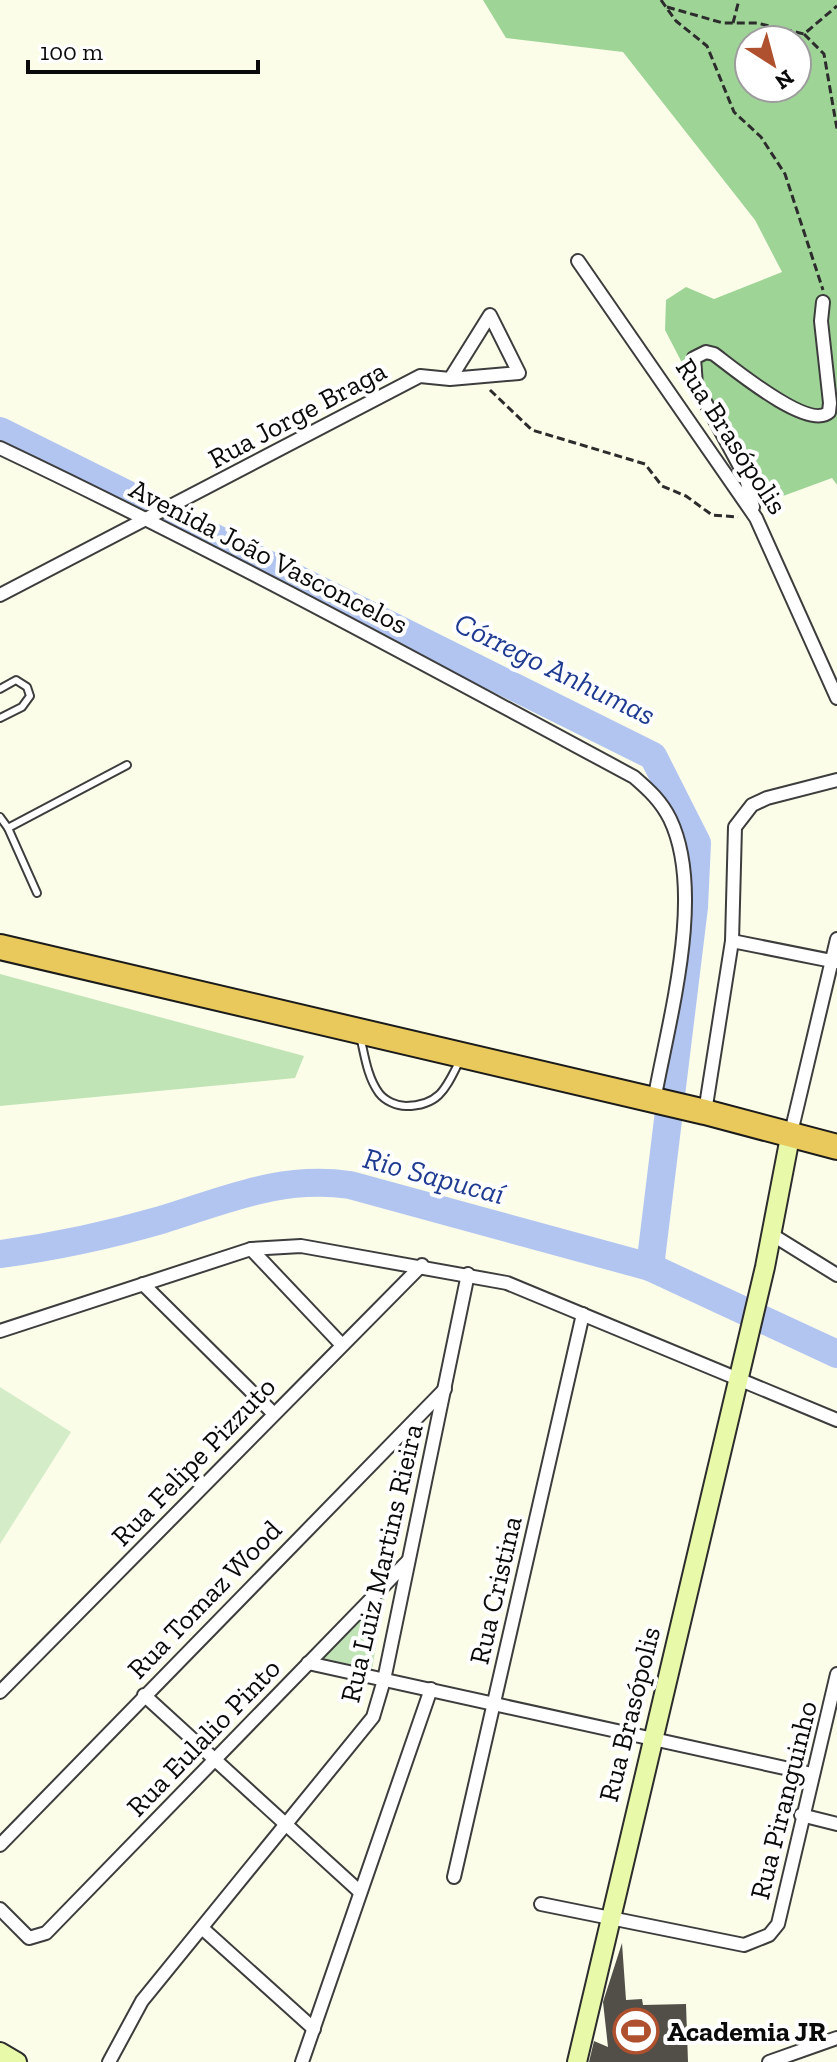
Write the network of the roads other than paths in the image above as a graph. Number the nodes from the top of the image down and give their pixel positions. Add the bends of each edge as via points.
1 (578, 261) dead end
2 (823, 302) road end
3 (450, 379) junction
4 (0, 448) edge
5 (756, 518) junction
6 (152, 519) junction
7 (0, 595) edge
8 (0, 689) edge
9 (837, 698) edge
10 (0, 718) edge
11 (127, 765) dead end
12 (837, 780) edge
13 (0, 817) edge
14 (8, 828) junction
15 (37, 893) dead end
16 (837, 939) edge
17 (732, 941) junction
18 (0, 947) edge
19 (835, 961) edge
20 (360, 1032) junction
21 (462, 1056) junction
22 (659, 1102) junction
23 (699, 1110) junction
24 (790, 1137) junction
25 (837, 1147) edge
26 (771, 1234) junction
27 (251, 1249) junction
28 (422, 1265) junction
29 (468, 1274) junction
30 (837, 1275) edge
31 (143, 1284) junction
32 (583, 1314) junction
33 (0, 1331) edge
34 (341, 1344) junction
35 (736, 1379) junction
36 (445, 1389) junction
37 (273, 1413) junction
38 (837, 1420) edge
39 (407, 1562) junction
40 (308, 1663) junction
41 (837, 1674) edge
42 (384, 1680) junction
43 (431, 1689) junction
44 (0, 1692) edge
45 (144, 1695) junction
46 (834, 1702) edge
47 (493, 1706) junction
48 (652, 1740) junction
49 (214, 1761) junction
50 (812, 1774) junction
51 (801, 1815) junction
52 (285, 1824) junction
53 (837, 1824) edge
54 (0, 1845) edge
55 (454, 1877) dead end
56 (359, 1891) junction
57 (541, 1904) dead end
58 (0, 1909) edge
59 (609, 1917) junction
60 (202, 1928) junction
61 (314, 2029) junction
62 (837, 2038) edge
63 (0, 2052) edge
64 (17, 2062) edge
65 (109, 2062) edge
66 (302, 2062) edge
67 (577, 2062) edge
68 (769, 2062) edge

1 - 5 street, Rua Brasópolis
2 - 5 street via 830,403 824,417 796,410 714,354 694,358 696,385 746,478
3 - 3 street, Rua Jorge Braga via 490,315 519,373
3 - 6 street, Rua Jorge Braga via 420,376
4 - 6 street, Avenida João Vasconcelos
5 - 9 street, Rua Brasópolis
6 - 7 street, Rua Jorge Braga
6 - 22 street, Avenida João Vasconcelos via 634,777 656,796 671,821 684,885 681,947
8 - 10 lane via 16,680 30,696 22,707
11 - 14 lane
12 - 17 street via 767,798 741,817 733,838
13 - 14 lane
14 - 15 lane
16 - 19 street
17 - 19 street
17 - 23 street
18 - 20 highway
19 - 24 street
20 - 21 highway
20 - 21 lane via 368,1071 380,1095 398,1106 425,1106 446,1089
21 - 22 highway
22 - 23 highway
23 - 24 highway
24 - 25 highway
24 - 26 street, Rua Brasópolis
26 - 30 street
26 - 35 street, Rua Brasópolis
27 - 28 street via 301,1246
27 - 31 street
27 - 34 street
28 - 29 street
28 - 34 street, Rua Felipe Pizzuto
29 - 32 street via 507,1283
29 - 36 street, Rua Luiz Martins Rieira
31 - 33 street
31 - 37 street
32 - 35 street
32 - 47 street, Rua Cristina
34 - 37 street, Rua Felipe Pizzuto
35 - 38 street
35 - 48 street, Rua Brasópolis
36 - 39 street, Rua Luiz Martins Rieira
36 - 45 street, Rua Tomaz Wood
37 - 44 street, Rua Felipe Pizzuto
39 - 40 street, Rua Eulalio Pinto
39 - 42 street, Rua Luiz Martins Rieira
40 - 42 street
40 - 49 street, Rua Eulalio Pinto
41 - 46 street, Rua Piranguinho
42 - 43 street
42 - 52 street, Rua Luiz Martins Rieira via 366,1730
43 - 47 street
43 - 56 street
45 - 49 street
45 - 54 street, Rua Tomaz Wood
46 - 50 street, Rua Piranguinho
47 - 48 street
47 - 55 street, Rua Cristina
48 - 50 street
48 - 59 street, Rua Brasópolis
49 - 52 street
49 - 58 street, Rua Eulalio Pinto via 46,1933 29,1938
50 - 51 street, Rua Piranguinho
51 - 53 street
51 - 59 street, Rua Piranguinho via 778,1924 769,1935 744,1945
52 - 56 street
52 - 60 street, Rua Luiz Martins Rieira
56 - 61 street
57 - 59 street
59 - 67 street, Rua Brasópolis
60 - 61 street
60 - 65 street, Rua Luiz Martins Rieira via 136,2010
61 - 66 street
62 - 68 street
63 - 64 street

